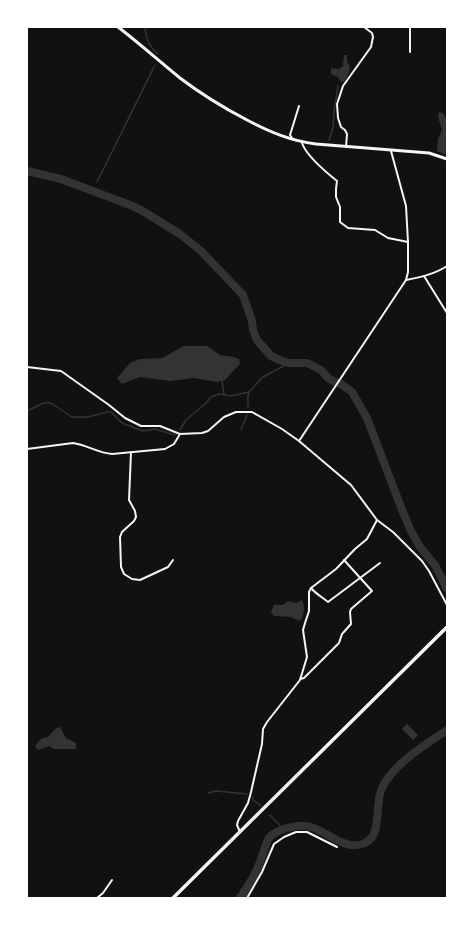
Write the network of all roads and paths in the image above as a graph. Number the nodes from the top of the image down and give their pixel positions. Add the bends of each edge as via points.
1 (118, 27) edge
2 (364, 27) edge
3 (410, 27) edge
4 (410, 52) dead end
5 (299, 106) dead end
6 (294, 141) junction
7 (302, 143) junction
8 (346, 147) junction
9 (391, 150) junction
10 (447, 159) edge
11 (408, 242) junction
12 (447, 266) edge
13 (424, 276) junction
14 (406, 280) junction
15 (447, 313) edge
16 (27, 367) edge
17 (180, 434) junction
18 (299, 441) junction
19 (27, 449) edge
20 (132, 452) junction
21 (378, 520) junction
22 (173, 560) dead end
23 (344, 560) junction
24 (380, 563) dead end
25 (360, 578) junction
26 (311, 588) junction
27 (447, 605) edge
28 (447, 627) edge
29 (300, 680) junction
30 (240, 832) junction
31 (337, 847) dead end
32 (112, 880) dead end
33 (97, 898) edge
34 (173, 898) edge
35 (247, 898) edge

1 - 6 main road via 201,93 253,124
2 - 8 street via 372,33 371,47 343,86 337,104 341,127 347,134
3 - 4 street
5 - 6 street via 290,135
6 - 7 main road
7 - 8 main road
7 - 11 street via 306,151 337,181 336,197 340,208 340,222 348,228 375,230 388,238
8 - 9 main road
9 - 10 main road via 429,153
9 - 11 street via 406,206
11 - 14 street
12 - 13 street
13 - 14 street
13 - 15 street
14 - 18 street
16 - 17 street via 61,371 125,418 141,426 160,426
17 - 18 street via 202,433 224,417 236,412 252,412
17 - 20 street via 174,444 165,449
18 - 21 street via 351,485
19 - 20 street via 79,443 103,453
20 - 22 street via 129,500 136,517 120,537 124,574 140,580 168,567
21 - 23 street via 367,539
21 - 27 street via 422,562
23 - 25 street
23 - 26 street via 325,579
24 - 25 street
25 - 26 street via 328,602
25 - 29 street via 372,592 351,609 351,624 342,634 339,643
26 - 29 street via 308,592 309,611 303,630 307,656
28 - 30 main road
29 - 30 street via 263,730 248,803 237,825
30 - 34 main road
31 - 35 street via 307,832 296,832 284,837 274,844
32 - 33 street via 104,893

